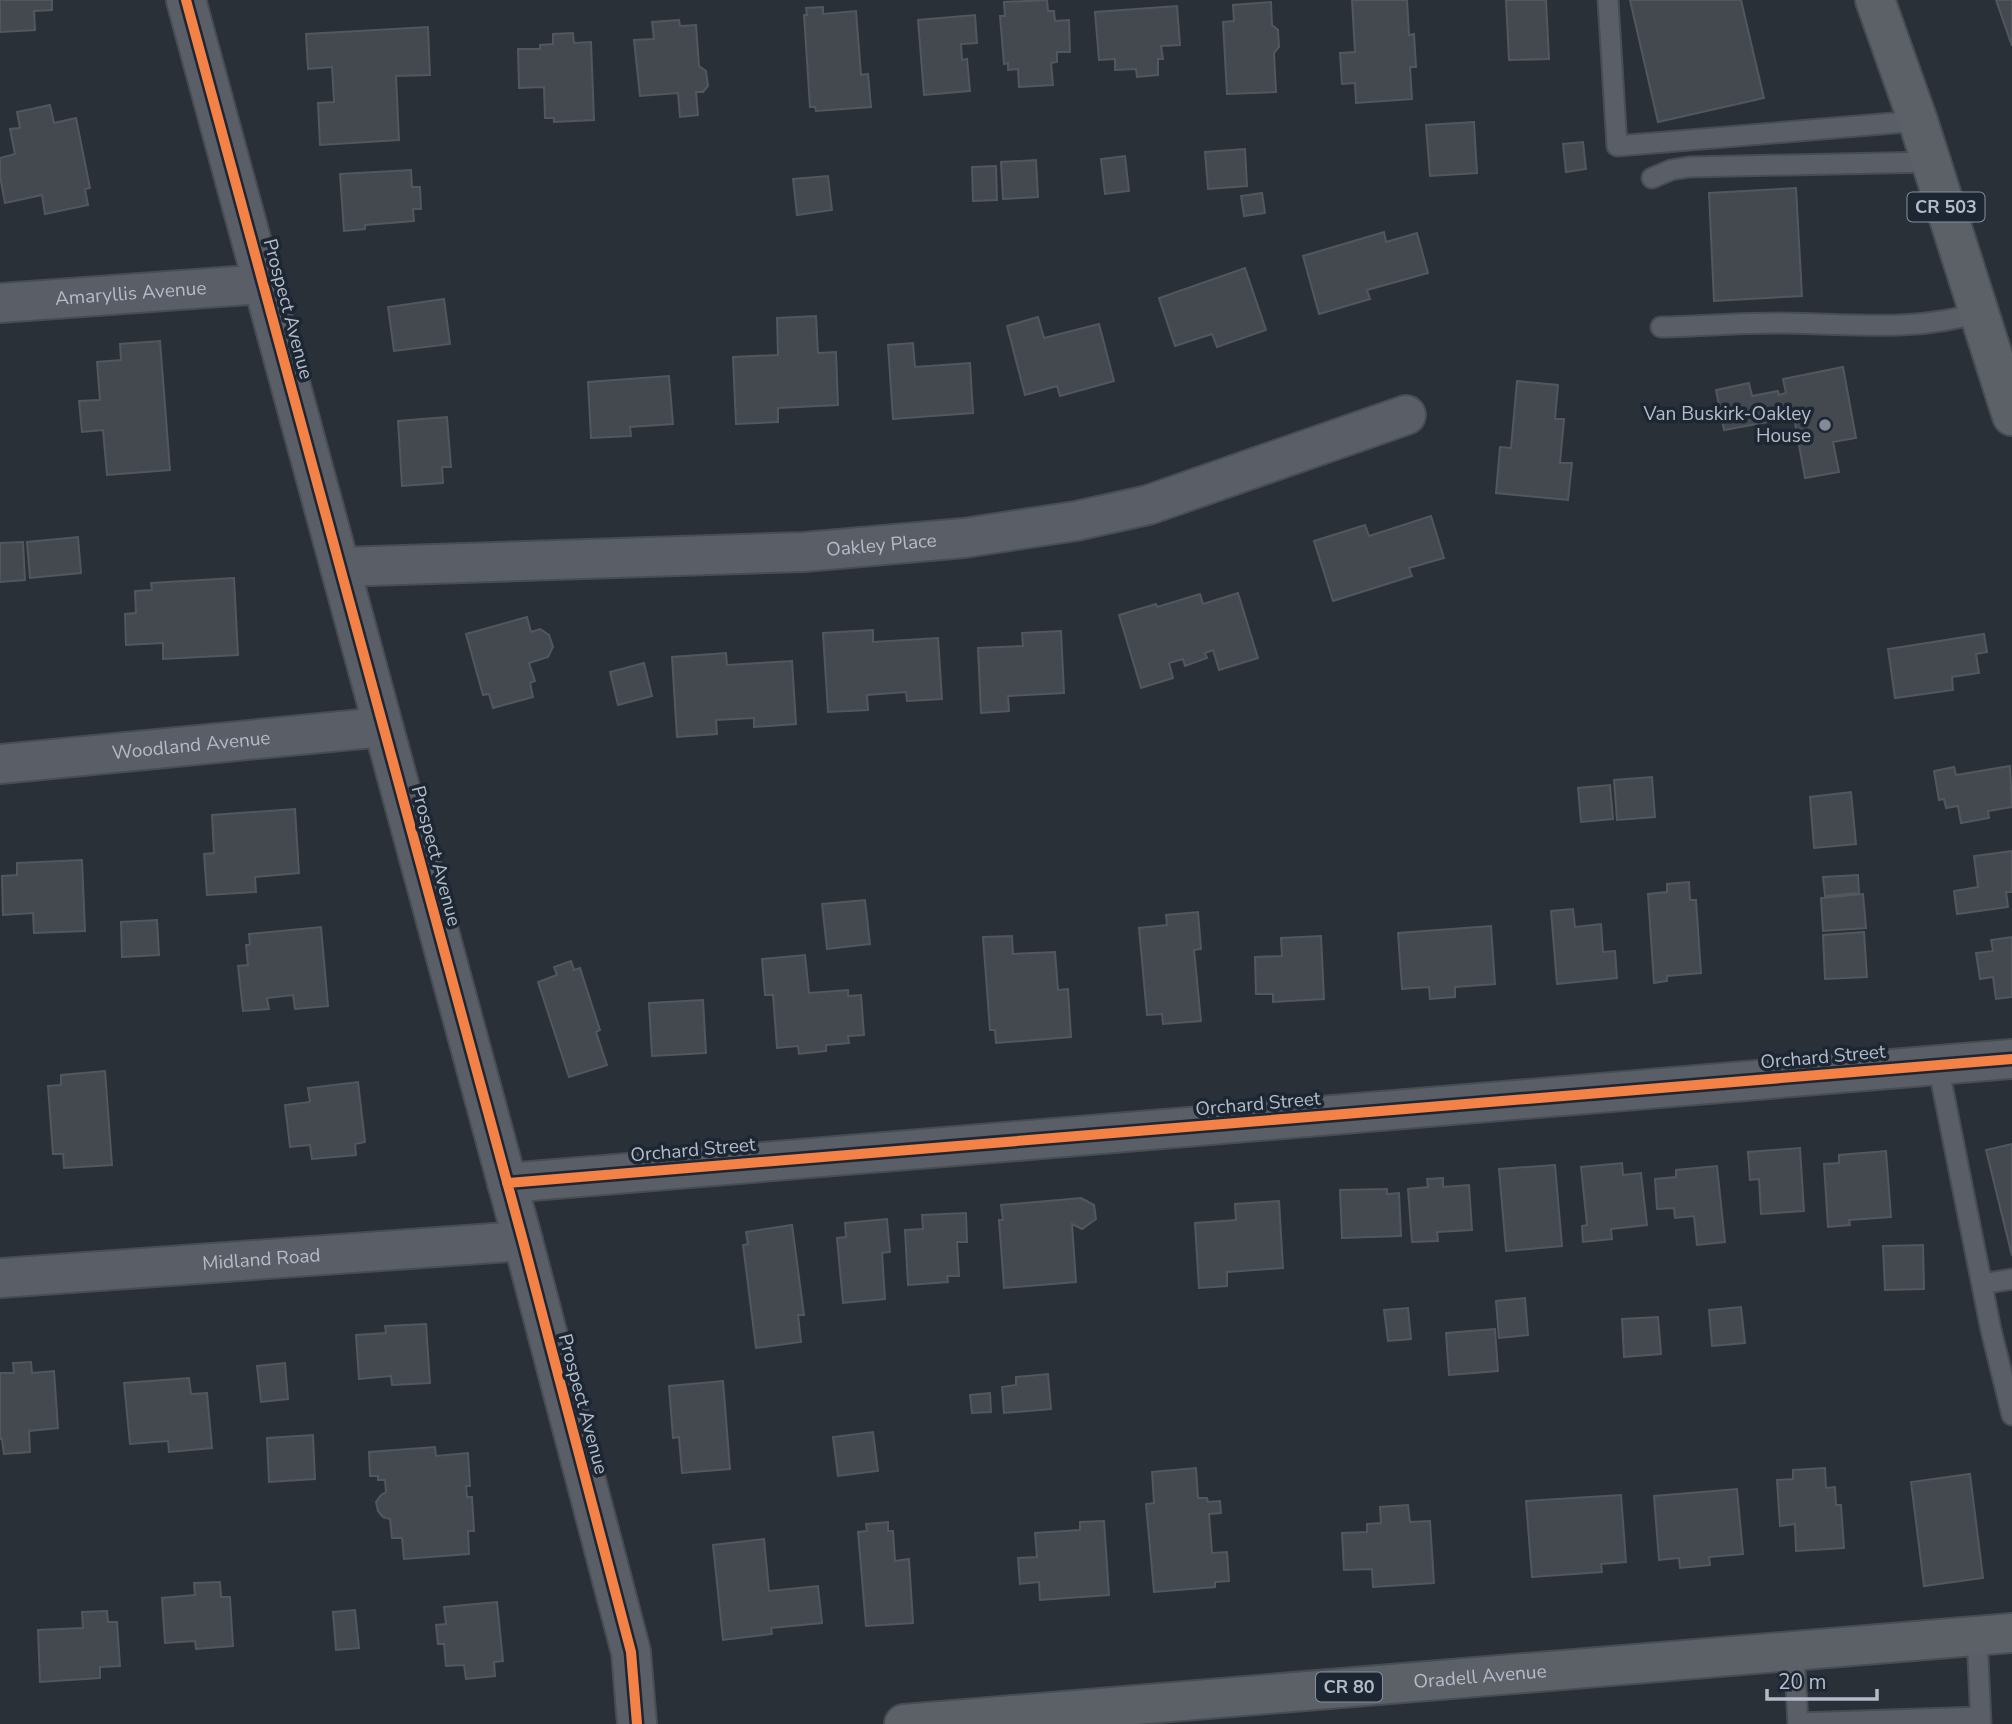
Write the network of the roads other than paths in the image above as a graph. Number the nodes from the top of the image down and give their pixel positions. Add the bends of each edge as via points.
1 (186, 0) edge
2 (1608, 0) edge
3 (1875, 0) edge
4 (1918, 121) junction
5 (1931, 162) junction
6 (1651, 178) dead end
7 (263, 284) junction
8 (0, 303) edge
9 (1661, 327) dead end
10 (1994, 331) edge
11 (1406, 415) dead end
12 (2012, 416) edge
13 (340, 567) junction
14 (383, 727) junction
15 (0, 764) edge
16 (2012, 1059) edge
17 (1938, 1065) junction
18 (507, 1183) junction
19 (523, 1241) junction
20 (0, 1278) edge
21 (2012, 1279) edge
22 (1982, 1284) junction
23 (2012, 1415) edge
24 (1994, 1634) edge
25 (1794, 1650) junction
26 (1981, 1721) edge
27 (637, 1724) edge
28 (904, 1724) edge

1 - 7 street, Prospect Avenue
2 - 4 lane via 1617,146
3 - 4 main road, CR 503
4 - 5 main road, CR 503
5 - 6 lane via 1689,167
5 - 10 main road, CR 503
7 - 8 street, Amaryllis Avenue
7 - 13 street, Prospect Avenue
9 - 10 lane via 1777,323 1910,326 1952,321
10 - 12 main road, CR 503
11 - 13 street, Oakley Place via 1148,505 964,538 804,552
13 - 14 street, Prospect Avenue
14 - 15 street, Woodland Avenue
14 - 18 street, Prospect Avenue
16 - 17 street, Orchard Street
17 - 18 street, Orchard Street
17 - 22 lane
18 - 19 street, Prospect Avenue
19 - 20 street, Midland Road
19 - 27 street, Prospect Avenue via 631,1652
21 - 22 lane
22 - 23 lane
24 - 25 main road, Oradell Avenue / CR 80
24 - 26 lane
25 - 26 lane via 1798,1723
25 - 28 main road, Oradell Avenue / CR 80

